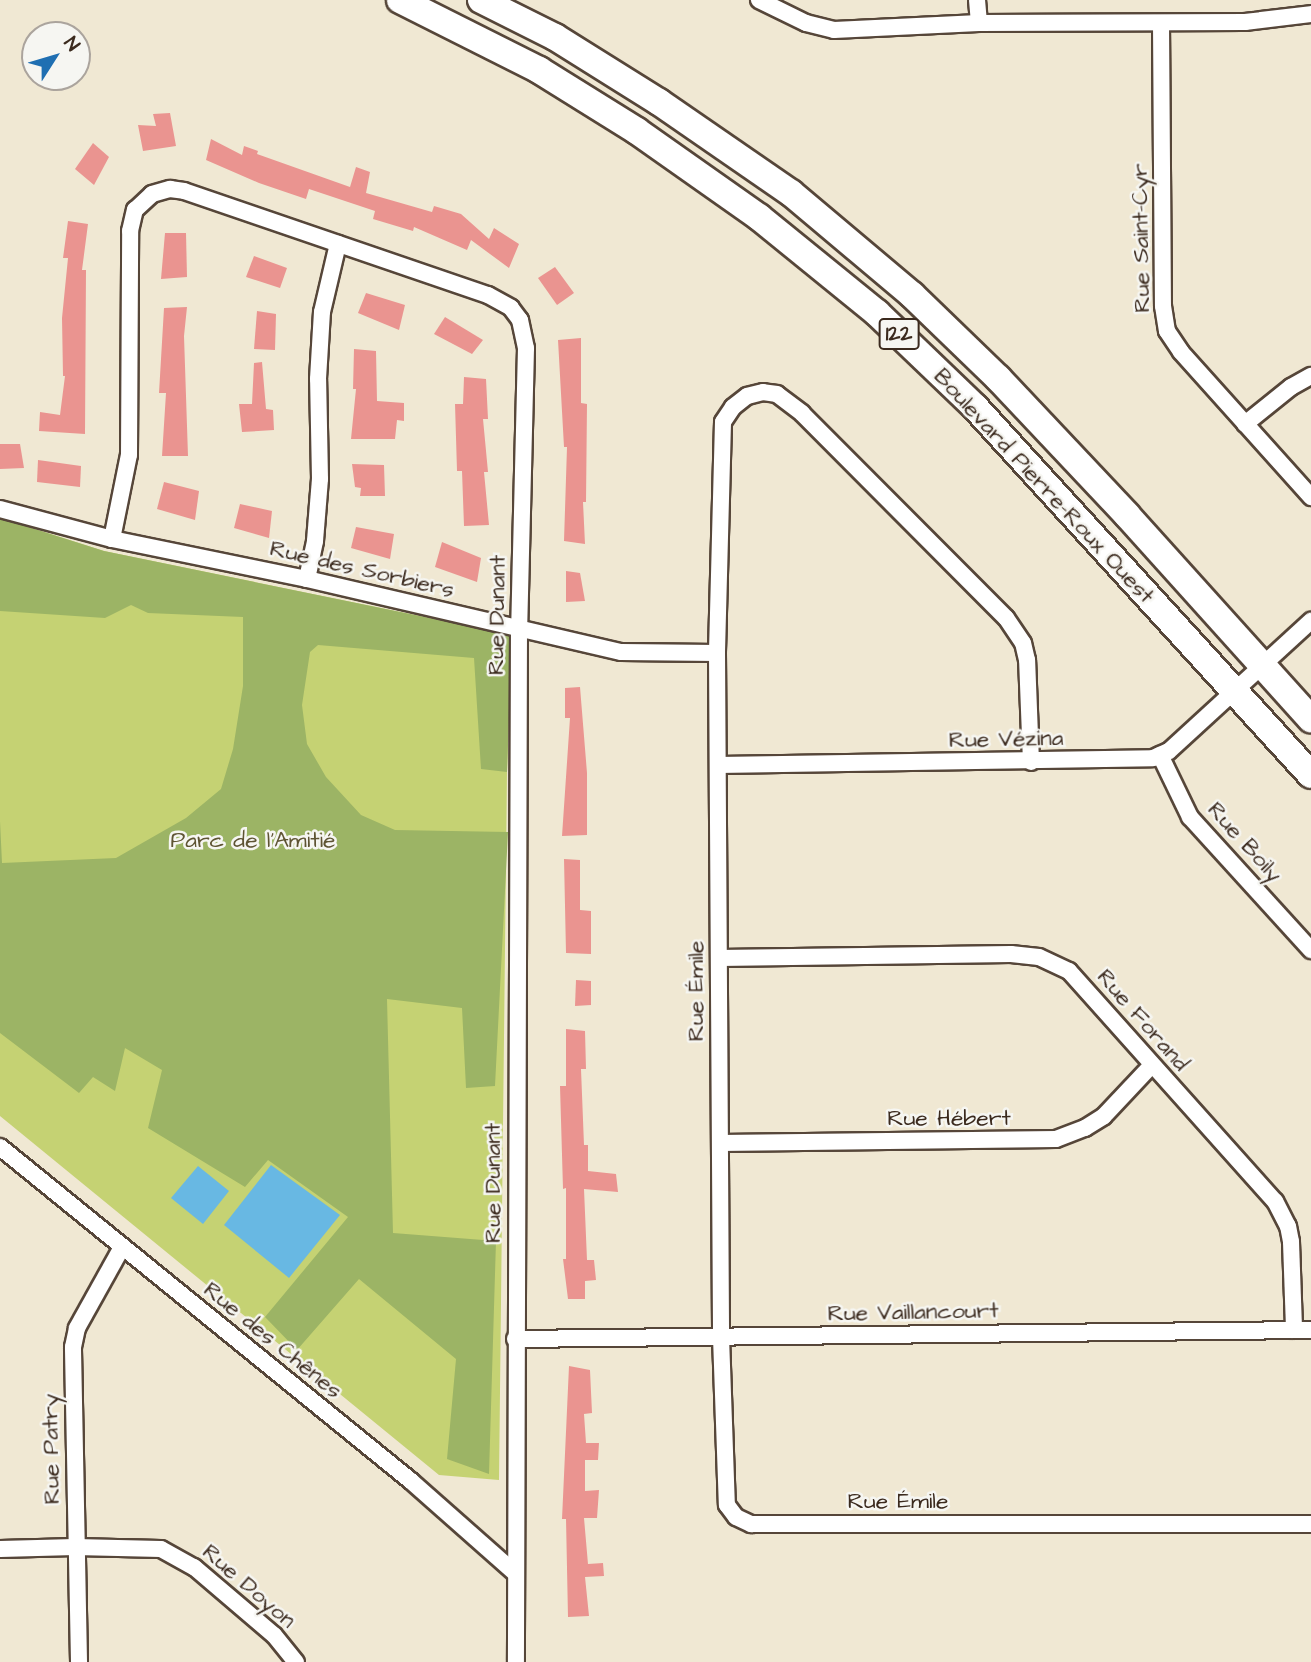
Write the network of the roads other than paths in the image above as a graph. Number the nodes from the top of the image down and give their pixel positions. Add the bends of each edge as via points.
1 (400, 0) edge
2 (481, 0) edge
3 (758, 0) edge
4 (977, 0) edge
5 (1311, 14) edge
6 (979, 23) junction
7 (1161, 24) junction
8 (338, 244) junction
9 (1311, 376) edge
10 (1245, 424) junction
11 (1311, 498) edge
12 (0, 509) edge
13 (112, 539) junction
14 (307, 579) junction
15 (1311, 621) edge
16 (519, 628) junction
17 (717, 653) junction
18 (1262, 668) junction
19 (1236, 693) junction
20 (1311, 719) edge
21 (1160, 755) junction
22 (1031, 762) junction
23 (718, 765) junction
24 (1311, 775) edge
25 (1311, 950) edge
26 (719, 958) junction
27 (1151, 1066) junction
28 (720, 1143) junction
29 (0, 1147) edge
30 (122, 1247) junction
31 (1294, 1330) junction
32 (1311, 1330) edge
33 (721, 1337) junction
34 (515, 1339) junction
35 (1311, 1524) edge
36 (75, 1547) junction
37 (0, 1549) edge
38 (514, 1572) junction
39 (79, 1662) edge
40 (296, 1662) edge
41 (516, 1662) edge

1 - 19 main road, Boulevard Pierre-Roux Ouest / 122 via 539,70 637,131 759,217 877,313 975,407
2 - 18 main road, Boulevard Pierre-Roux Ouest / 122 via 555,37 659,102 791,193 912,295 1127,515
3 - 6 street via 806,23 834,30
4 - 6 street
5 - 7 street via 1245,22
6 - 7 street
7 - 10 street, Rue Saint-Cyr via 1163,306 1167,331
8 - 13 street, Rue Dunant via 184,191 152,194 135,210 130,231 129,455
8 - 14 street via 322,312 320,479
8 - 16 street, Rue Dunant via 488,295 511,308 520,320 526,348
9 - 10 street
10 - 11 street, Rue Saint-Cyr
12 - 13 street, Rue des Sorbiers
13 - 14 street, Rue des Sorbiers
14 - 16 street, Rue des Sorbiers
15 - 18 street, Rue Vézina
16 - 17 street, Rue des Sorbiers via 621,652
16 - 34 street, Rue Dunant
17 - 22 street, Rue Émile via 723,422 747,396 777,394 802,413 1017,632 1028,674
17 - 23 street, Rue Émile
18 - 19 street, Rue Vézina
18 - 20 main road, Boulevard Pierre-Roux Ouest / 122
19 - 21 street, Rue Vézina
19 - 24 main road, Boulevard Pierre-Roux Ouest / 122
21 - 22 street, Rue Vézina via 1117,761
21 - 25 street, Rue Boily via 1190,817
22 - 23 street, Rue Vézina
23 - 26 street, Rue Émile
26 - 27 street, Rue Forand via 1039,957 1081,981
26 - 28 street, Rue Émile
27 - 28 street, Rue Hébert via 1104,1116 1056,1139
27 - 31 street, Rue Forand via 1267,1191 1282,1214 1291,1242
28 - 33 street, Rue Émile
29 - 30 street, Rue des Chênes
30 - 36 street, Rue Patry via 77,1328 73,1347
30 - 38 street, Rue des Chênes via 401,1472
31 - 32 street, Rue Vaillancourt
31 - 33 street, Rue Vaillancourt
33 - 34 street, Rue Vaillancourt
33 - 35 street, Rue Émile via 724,1494 736,1517 751,1524
34 - 38 street, Rue Dunant
36 - 37 street, Rue Doyon
36 - 39 street, Rue Patry
36 - 40 street, Rue Doyon via 143,1547 179,1557 274,1635
38 - 41 street, Rue Dunant

